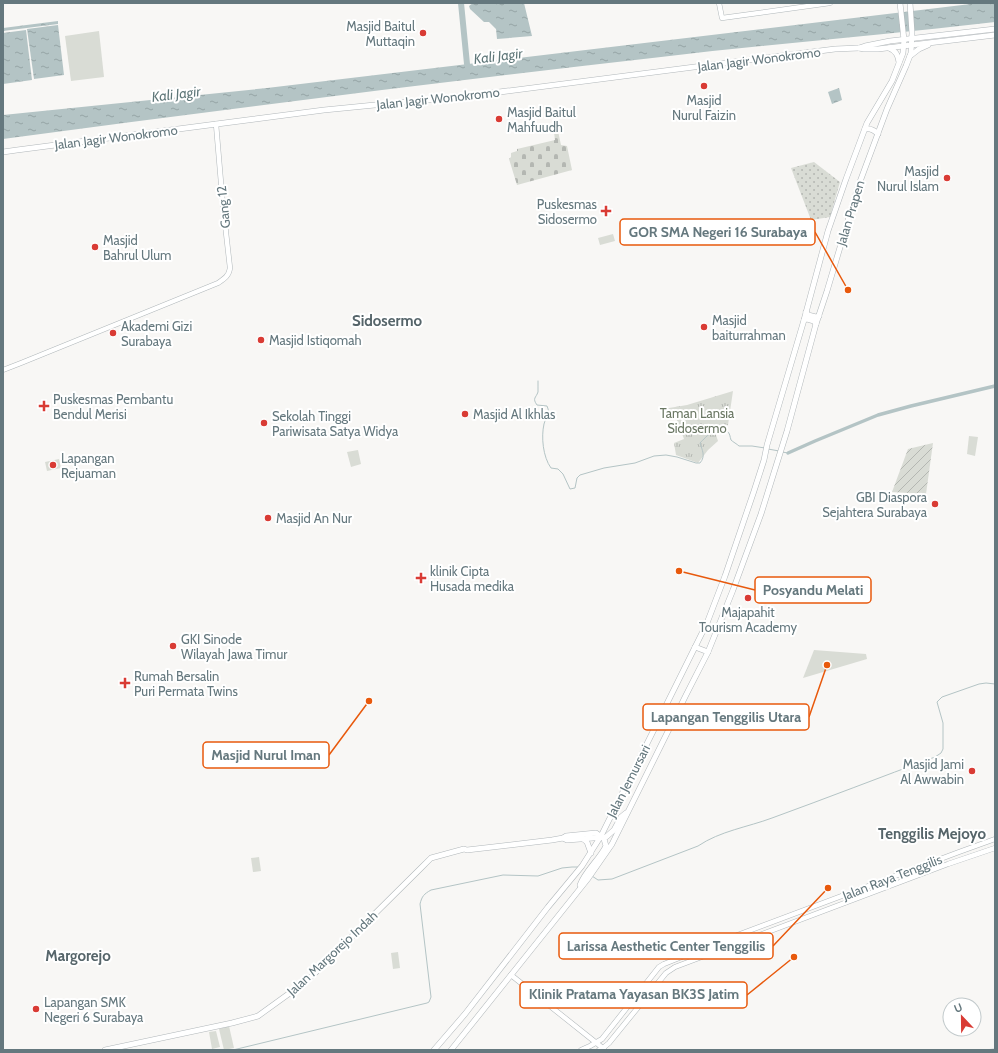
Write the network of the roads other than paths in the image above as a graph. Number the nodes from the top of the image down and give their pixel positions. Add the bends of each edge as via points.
1 (719, 3) edge
2 (830, 3) edge
3 (910, 4) edge
4 (900, 6) edge
5 (995, 29) edge
6 (995, 35) edge
7 (904, 40) junction
8 (912, 42) junction
9 (937, 42) junction
10 (904, 46) junction
11 (859, 48) junction
12 (888, 48) junction
13 (910, 56) junction
14 (899, 64) junction
15 (216, 124) junction
16 (872, 131) junction
17 (3, 149) edge
18 (17, 150) junction
19 (3, 152) edge
20 (806, 316) junction
21 (816, 320) junction
22 (3, 370) edge
23 (765, 452) joint
24 (779, 455) joint
25 (695, 647) junction
26 (708, 652) junction
27 (627, 813) junction
28 (601, 836) junction
29 (563, 838) junction
30 (582, 838) junction
31 (995, 839) edge
32 (995, 848) edge
33 (590, 853) junction
34 (946, 857) junction
35 (948, 864) junction
36 (590, 872) junction
37 (853, 892) junction
38 (856, 900) junction
39 (719, 942) junction
40 (721, 949) junction
41 (511, 975) junction
42 (596, 1043) junction
43 (602, 1049) edge
44 (105, 1050) edge
45 (434, 1050) edge
46 (451, 1050) edge
47 (581, 1050) edge

1 - 2 main road via 722,18
3 - 8 main road, Jalan Prapen
4 - 7 main road, Jalan Prapen
5 - 8 main road
6 - 9 main road
7 - 8 main road, Jalan Jagir Wonokromo
7 - 10 main road, Jalan Prapen
7 - 11 main road, Jalan Jagir Wonokromo
8 - 9 main road
8 - 10 main road, Jalan Jagir Wonokromo
8 - 13 main road, Jalan Prapen
9 - 13 main road via 921,48
10 - 12 main road, Jalan Jagir Wonokromo
10 - 14 main road, Jalan Prapen
11 - 12 main road, Jalan Jagir Wonokromo
11 - 15 main road, Jalan Jagir Wonokromo
12 - 14 main road via 896,53
13 - 16 main road, Jalan Prapen via 887,109
14 - 16 main road, Jalan Prapen via 892,81 873,111
15 - 18 main road, Jalan Jagir Wonokromo
15 - 22 main road, Gang 12 via 230,273 218,283
16 - 20 main road, Jalan Prapen via 846,178 828,231
16 - 21 main road, Jalan Prapen via 858,187
17 - 18 main road, Jalan Jagir Wonokromo
18 - 19 main road, Jalan Jagir Wonokromo
20 - 21 main road
20 - 23 main road, Jalan Prapen
21 - 24 main road, Jalan Prapen via 803,375
23 - 25 main road, Jalan Jemursari via 725,576
24 - 26 main road, Jalan Jemursari via 756,527
25 - 26 main road
25 - 28 main road, Jalan Jemursari
26 - 27 main road, Jalan Jemursari
27 - 28 main road via 621,817 612,832
27 - 36 main road, Jalan Jemursari via 612,844
28 - 29 main road, Jalan Margorejo Indah via 592,833
28 - 30 main road, Jalan Margorejo Indah
28 - 33 main road, Jalan Jemursari
28 - 36 main road via 606,846
29 - 30 main road, Jalan Margorejo Indah
29 - 44 main road, Jalan Margorejo Indah via 464,849 431,858 313,975 258,1016
30 - 33 main road via 587,842
31 - 34 main road, Jalan Raya Tenggilis
32 - 35 main road, Jalan Raya Tenggilis
33 - 45 main road, Jalan Jemursari
34 - 35 main road
34 - 37 main road, Jalan Raya Tenggilis
35 - 38 main road, Jalan Raya Tenggilis
36 - 41 main road
37 - 38 main road
37 - 39 main road, Jalan Raya Tenggilis
38 - 40 main road, Jalan Raya Tenggilis
39 - 40 main road
39 - 42 main road, Jalan Raya Tenggilis via 659,967 602,1039
40 - 43 main road, Jalan Raya Tenggilis via 666,973
41 - 42 main road
41 - 46 main road
42 - 43 main road
42 - 47 main road

